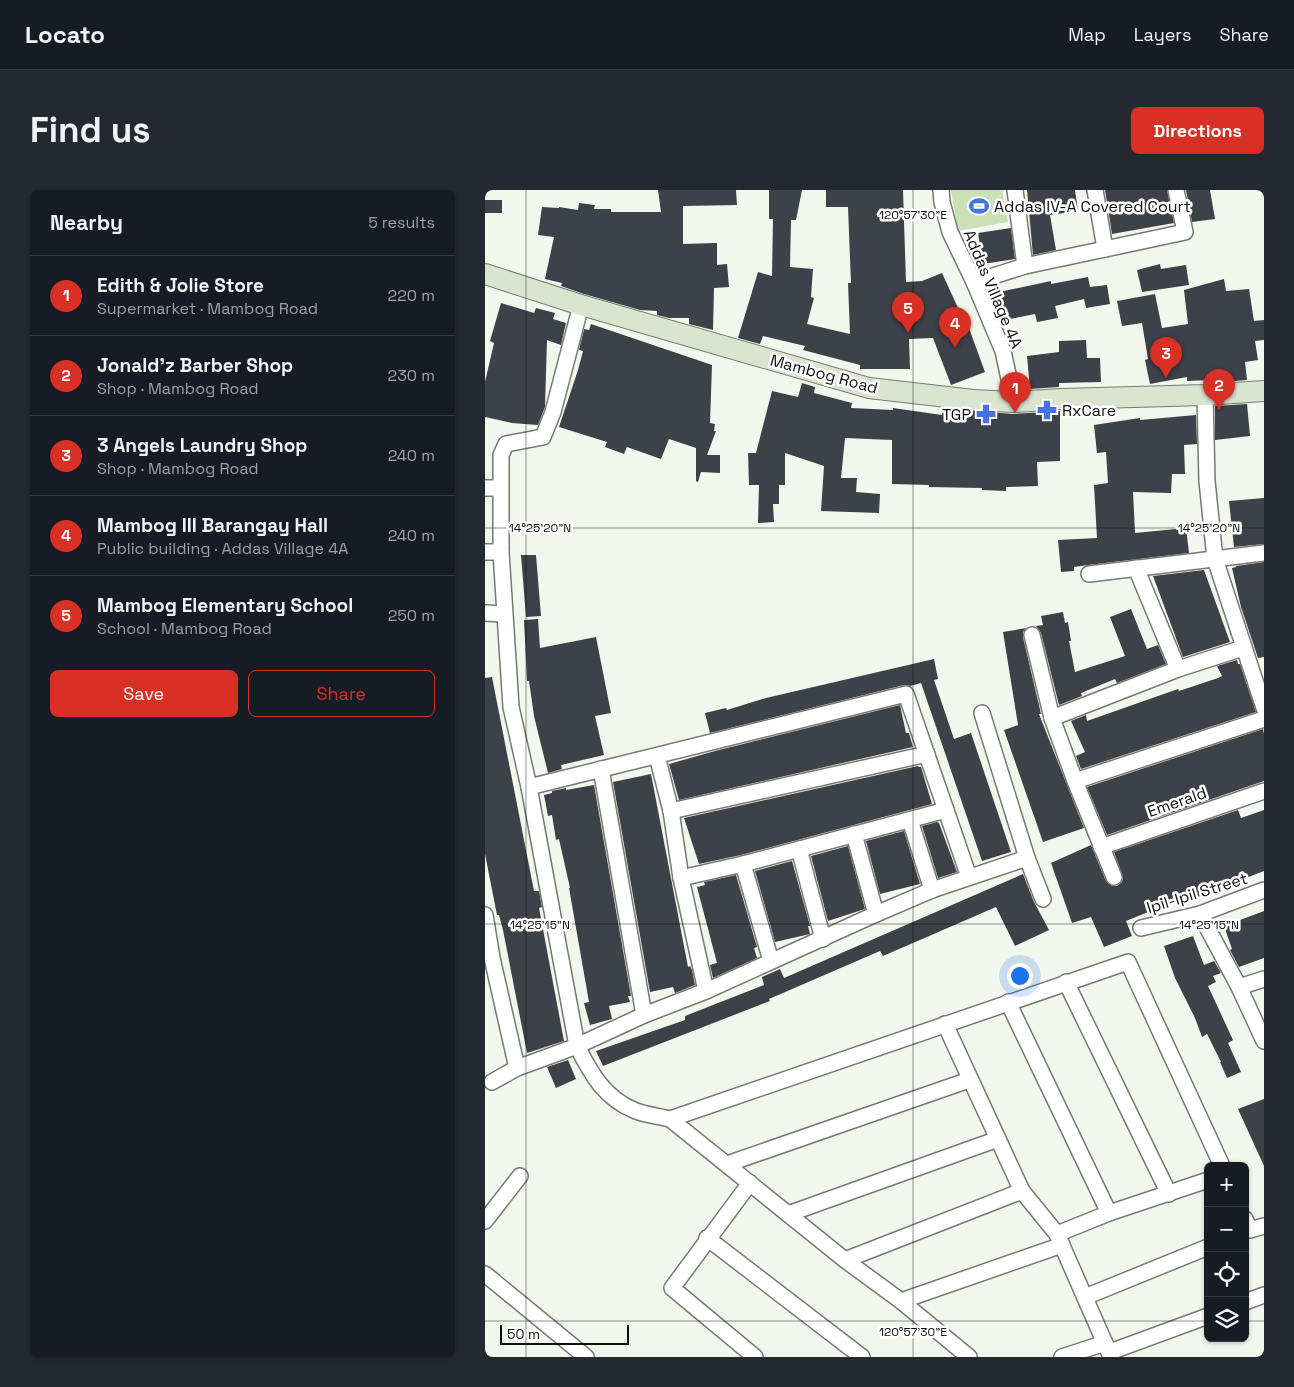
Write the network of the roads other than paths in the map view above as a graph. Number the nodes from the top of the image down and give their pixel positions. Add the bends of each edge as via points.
1 (941, 190) edge
2 (1015, 190) edge
3 (1095, 190) edge
4 (1176, 190) edge
5 (1105, 249) junction
6 (1025, 266) junction
7 (485, 274) edge
8 (974, 282) junction
9 (581, 305) junction
10 (1264, 391) edge
11 (1205, 395) junction
12 (1014, 402) junction
13 (493, 488) edge
14 (485, 552) edge
15 (501, 552) junction
16 (1264, 552) edge
17 (1215, 559) junction
18 (1135, 568) junction
19 (1089, 574) dead end
20 (485, 613) edge
21 (504, 614) junction
22 (1032, 635) dead end
23 (1243, 648) junction
24 (1178, 669) junction
25 (1264, 708) edge
26 (982, 713) dead end
27 (1052, 718) junction
28 (1264, 720) edge
29 (927, 754) junction
30 (657, 756) junction
31 (601, 768) junction
32 (1075, 781) junction
33 (529, 787) junction
34 (1264, 791) edge
35 (946, 810) junction
36 (671, 811) junction
37 (910, 820) junction
38 (854, 834) junction
39 (1101, 847) junction
40 (799, 849) junction
41 (1027, 858) junction
42 (743, 864) junction
43 (969, 877) junction
44 (1114, 877) dead end
45 (681, 878) junction
46 (932, 890) junction
47 (1264, 890) edge
48 (1043, 899) dead end
49 (876, 914) junction
50 (1200, 914) junction
51 (485, 915) edge
52 (1141, 928) dead end
53 (823, 939) junction
54 (489, 958) edge
55 (771, 962) junction
56 (1264, 978) edge
57 (1066, 982) junction
58 (1239, 987) junction
59 (706, 991) junction
60 (1007, 1002) junction
61 (644, 1015) junction
62 (945, 1024) junction
63 (1264, 1041) edge
64 (577, 1046) junction
65 (517, 1068) junction
66 (969, 1080) junction
67 (493, 1082) dead end
68 (670, 1119) junction
69 (997, 1139) junction
70 (1221, 1162) edge
71 (727, 1164) junction
72 (520, 1176) dead end
73 (1204, 1181) edge
74 (750, 1183) junction
75 (1022, 1191) junction
76 (1169, 1194) junction
77 (788, 1214) junction
78 (1109, 1214) junction
79 (485, 1220) edge
80 (707, 1238) junction
81 (1059, 1240) junction
82 (1204, 1249) edge
83 (845, 1260) junction
84 (485, 1274) edge
85 (1264, 1294) edge
86 (1085, 1297) junction
87 (1249, 1300) edge
88 (901, 1301) junction
89 (1204, 1317) edge
90 (1109, 1351) edge
91 (586, 1357) edge
92 (755, 1357) edge
93 (862, 1357) edge
94 (969, 1357) edge
95 (1062, 1357) edge

1 - 8 street, Addas Village 4A via 950,232
2 - 6 street
3 - 5 street
4 - 5 street via 1185,232
5 - 6 street
6 - 8 street
7 - 9 main road, Mambog Road
8 - 12 street, Addas Village 4A via 1003,351
9 - 12 main road, Mambog Road via 869,388
9 - 13 street via 553,412 543,437 506,444
10 - 11 main road, Mambog Road
11 - 12 main road, Mambog Road
11 - 17 street via 1207,481
13 - 15 street
14 - 15 street
15 - 21 street
16 - 17 street
17 - 18 street
17 - 23 street
18 - 19 street
18 - 24 street
20 - 21 street
21 - 33 street via 511,707
22 - 27 street
23 - 24 street
23 - 25 street
24 - 27 street
26 - 41 street
27 - 32 street
28 - 32 street
29 - 30 street via 906,694
29 - 35 street
29 - 36 street
30 - 31 street
30 - 36 street
31 - 33 street
31 - 61 street
32 - 39 street
33 - 64 street
34 - 39 street, Emerald
35 - 37 street
35 - 43 street
36 - 45 street
37 - 38 street
37 - 46 street
38 - 40 street
38 - 49 street
39 - 44 street
40 - 42 street
40 - 53 street
41 - 43 street
41 - 48 street
42 - 45 street
42 - 55 street
43 - 46 street
45 - 59 street
46 - 49 street
47 - 50 street, Ipil-Ipil Street
49 - 53 street
50 - 52 street, Ipil-Ipil Street
50 - 58 street
51 - 54 street
53 - 55 street
54 - 65 street
55 - 59 street
56 - 58 street
57 - 60 street
57 - 70 street via 1125,962 1129,964
57 - 76 street
58 - 63 street
59 - 61 street
60 - 62 street
60 - 78 street
61 - 64 street
62 - 66 street
62 - 68 street
64 - 65 street
64 - 68 street via 603,1090 622,1105
65 - 67 street
66 - 69 street
66 - 71 street
68 - 71 street
69 - 75 street
69 - 77 street
71 - 74 street
72 - 79 street
73 - 76 street
74 - 77 street
74 - 80 street
75 - 81 street
75 - 83 street
76 - 78 street
77 - 83 street
78 - 81 street
80 - 92 street via 672,1288
80 - 93 street
81 - 86 street
81 - 88 street
82 - 86 street
83 - 88 street
84 - 91 street
85 - 87 street
86 - 90 street
88 - 94 street
89 - 90 street
90 - 95 street

